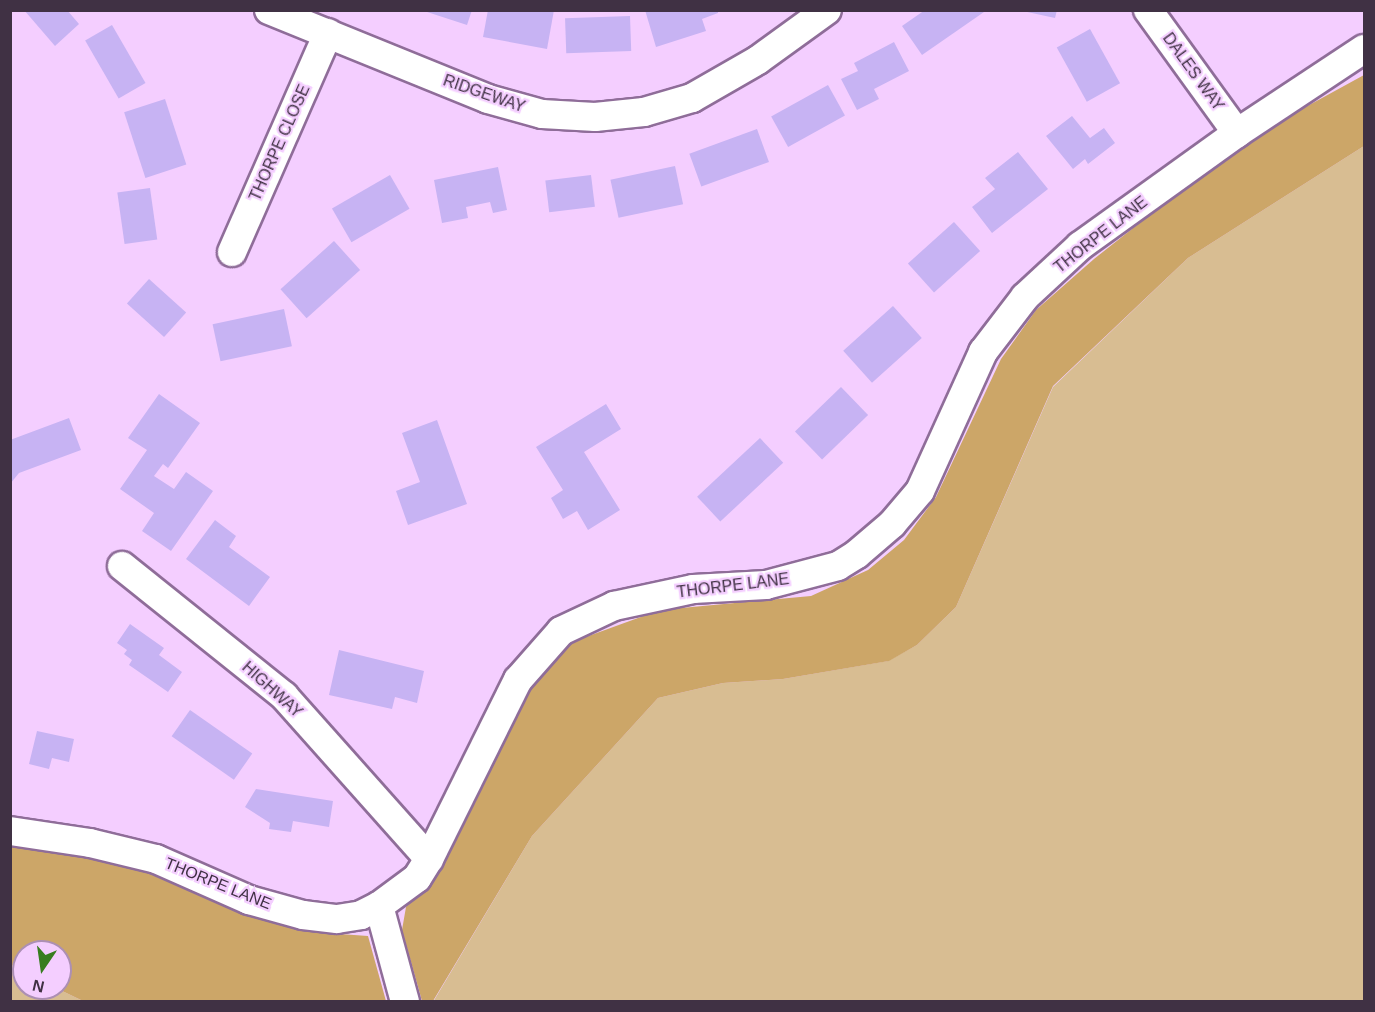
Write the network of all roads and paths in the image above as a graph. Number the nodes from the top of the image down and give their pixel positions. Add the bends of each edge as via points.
1 (269, 10) edge
2 (827, 10) edge
3 (1148, 10) edge
4 (328, 33) junction
5 (1365, 49) edge
6 (1237, 133) junction
7 (232, 252) dead end
8 (122, 566) dead end
9 (10, 831) edge
10 (429, 859) junction
11 (378, 906) junction
12 (405, 1002) edge

1 - 4 street, RIDGEWAY
2 - 4 street, RIDGEWAY via 758,60 692,98 644,111 595,117 542,114 488,99
3 - 6 street, DALES WAY
4 - 7 street, THORPE CLOSE
5 - 6 street, THORPE LANE
6 - 10 street, THORPE LANE via 1080,246 1025,297 982,352 920,491 892,524 857,554 838,566 766,585 693,589 614,606 561,631 518,680
8 - 10 street, HIGHWAY via 284,696
9 - 11 street, THORPE LANE via 90,843 156,859 249,900 303,915 337,920 361,915
10 - 11 street, THORPE LANE via 417,878
11 - 12 street

